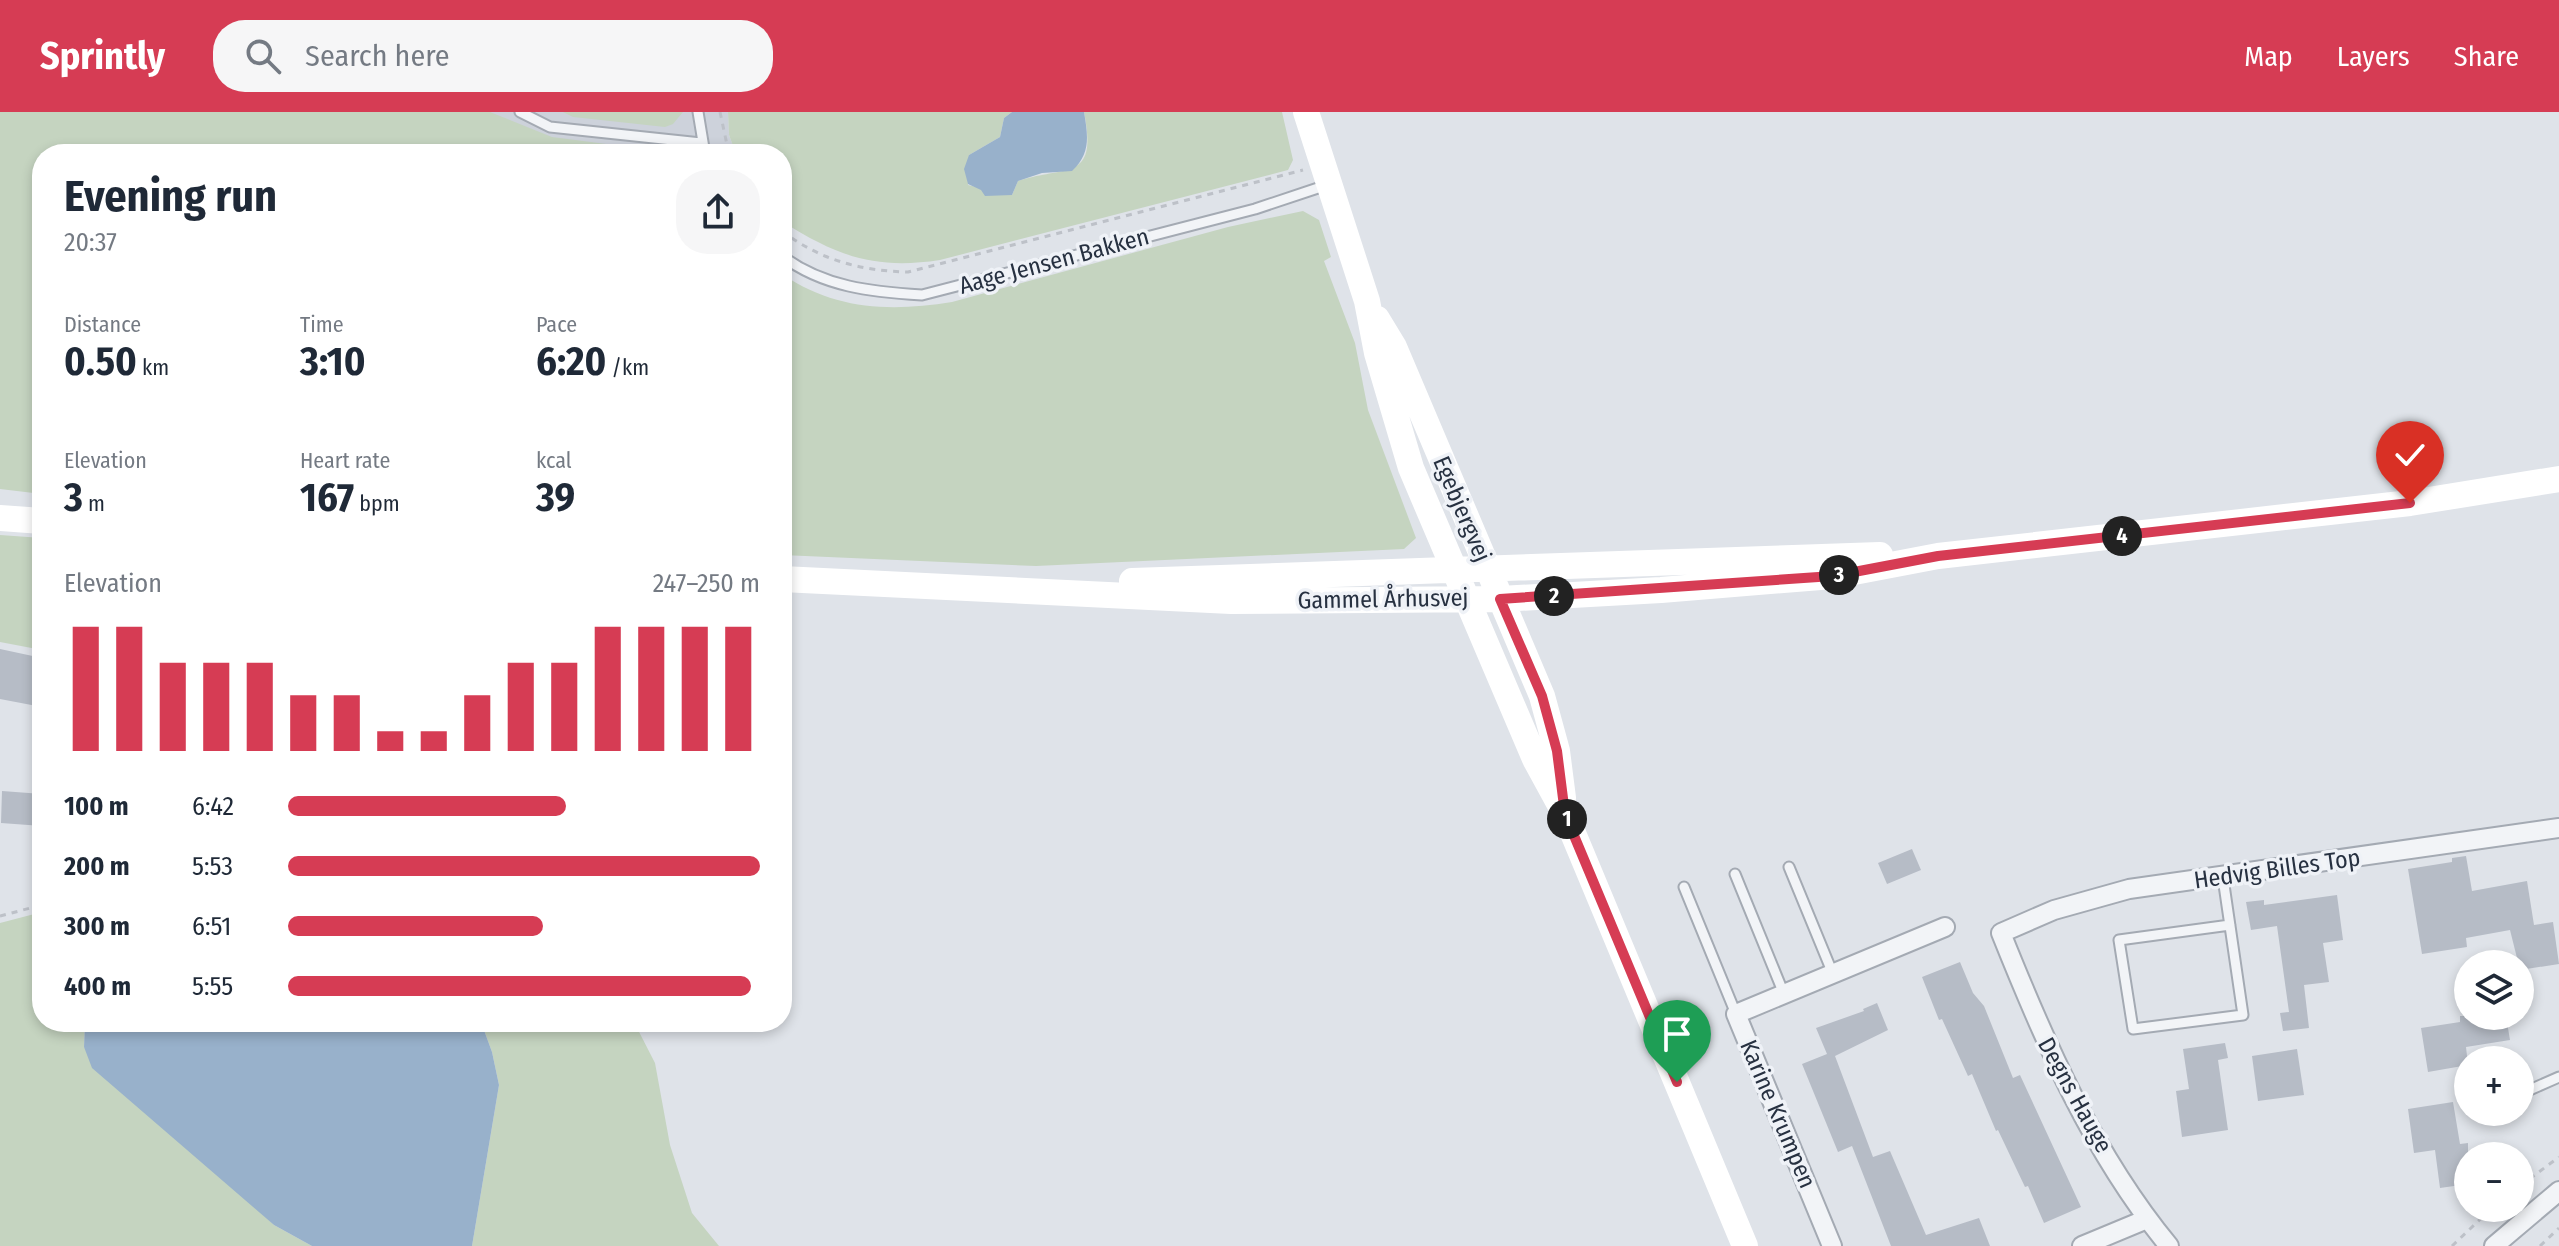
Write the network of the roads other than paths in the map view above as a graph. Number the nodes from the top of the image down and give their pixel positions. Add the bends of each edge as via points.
1 (520, 112) edge
2 (698, 112) edge
3 (1306, 112) edge
4 (701, 143) joint
5 (1324, 175) junction
6 (792, 261) edge
7 (1367, 301) junction
8 (2559, 479) edge
9 (0, 518) edge
10 (32, 520) edge
11 (1938, 556) junction
12 (1488, 569) junction
13 (1453, 570) junction
14 (792, 579) edge
15 (968, 587) junction
16 (1464, 598) junction
17 (1500, 599) junction
18 (1565, 814) junction
19 (2558, 830) edge
20 (1789, 867) dead end
21 (1735, 874) dead end
22 (2223, 878) junction
23 (1684, 887) dead end
24 (2230, 925) junction
25 (1945, 927) dead end
26 (2001, 933) joint
27 (1833, 974) junction
28 (1784, 994) junction
29 (1736, 1014) junction
30 (2559, 1077) edge
31 (2534, 1088) edge
32 (2559, 1191) edge
33 (2147, 1219) junction
34 (1745, 1246) edge
35 (1832, 1246) edge
36 (2082, 1246) edge
37 (2169, 1246) edge
38 (2494, 1246) edge

1 - 4 lane via 550,127
2 - 4 lane
3 - 5 main road, Egebjergvej
5 - 6 lane, Aage Jensen Bakken via 1255,209 922,295 831,282
5 - 7 main road, Egebjergvej
7 - 12 main road, Egebjergvej via 1394,347
7 - 13 main road, Egebjergvej via 1411,468
8 - 11 main road, Gammel Århusvej via 2410,503
9 - 10 main road
11 - 12 main road, Gammel Århusvej via 1828,555
11 - 17 main road, Gammel Århusvej via 1833,576
12 - 13 main road, Gammel Århusvej
12 - 17 main road, Egebjergvej
13 - 15 main road, Gammel Århusvej
13 - 16 main road, Egebjergvej
14 - 15 main road, Gammel Århusvej
15 - 16 main road, Gammel Århusvej via 1231,601
16 - 17 main road, Gammel Århusvej
16 - 18 main road, Egebjergvej
17 - 18 main road, Egebjergvej via 1542,696 1557,751
18 - 34 main road, Egebjergvej
19 - 22 street, Hedvig Billes Top
20 - 27 lane
21 - 28 lane
22 - 24 lane
22 - 26 street, Hedvig Billes Top via 2129,889 2054,910
23 - 29 lane
24 - 24 lane via 2119,940 2133,1029 2243,1015
25 - 27 street, Karine Krumpen
26 - 33 street, Degns Hauge via 2047,1048
27 - 28 street, Karine Krumpen
28 - 29 street, Karine Krumpen
29 - 35 street, Karine Krumpen
30 - 31 lane
32 - 38 street
33 - 36 street
33 - 37 street, Degns Hauge

